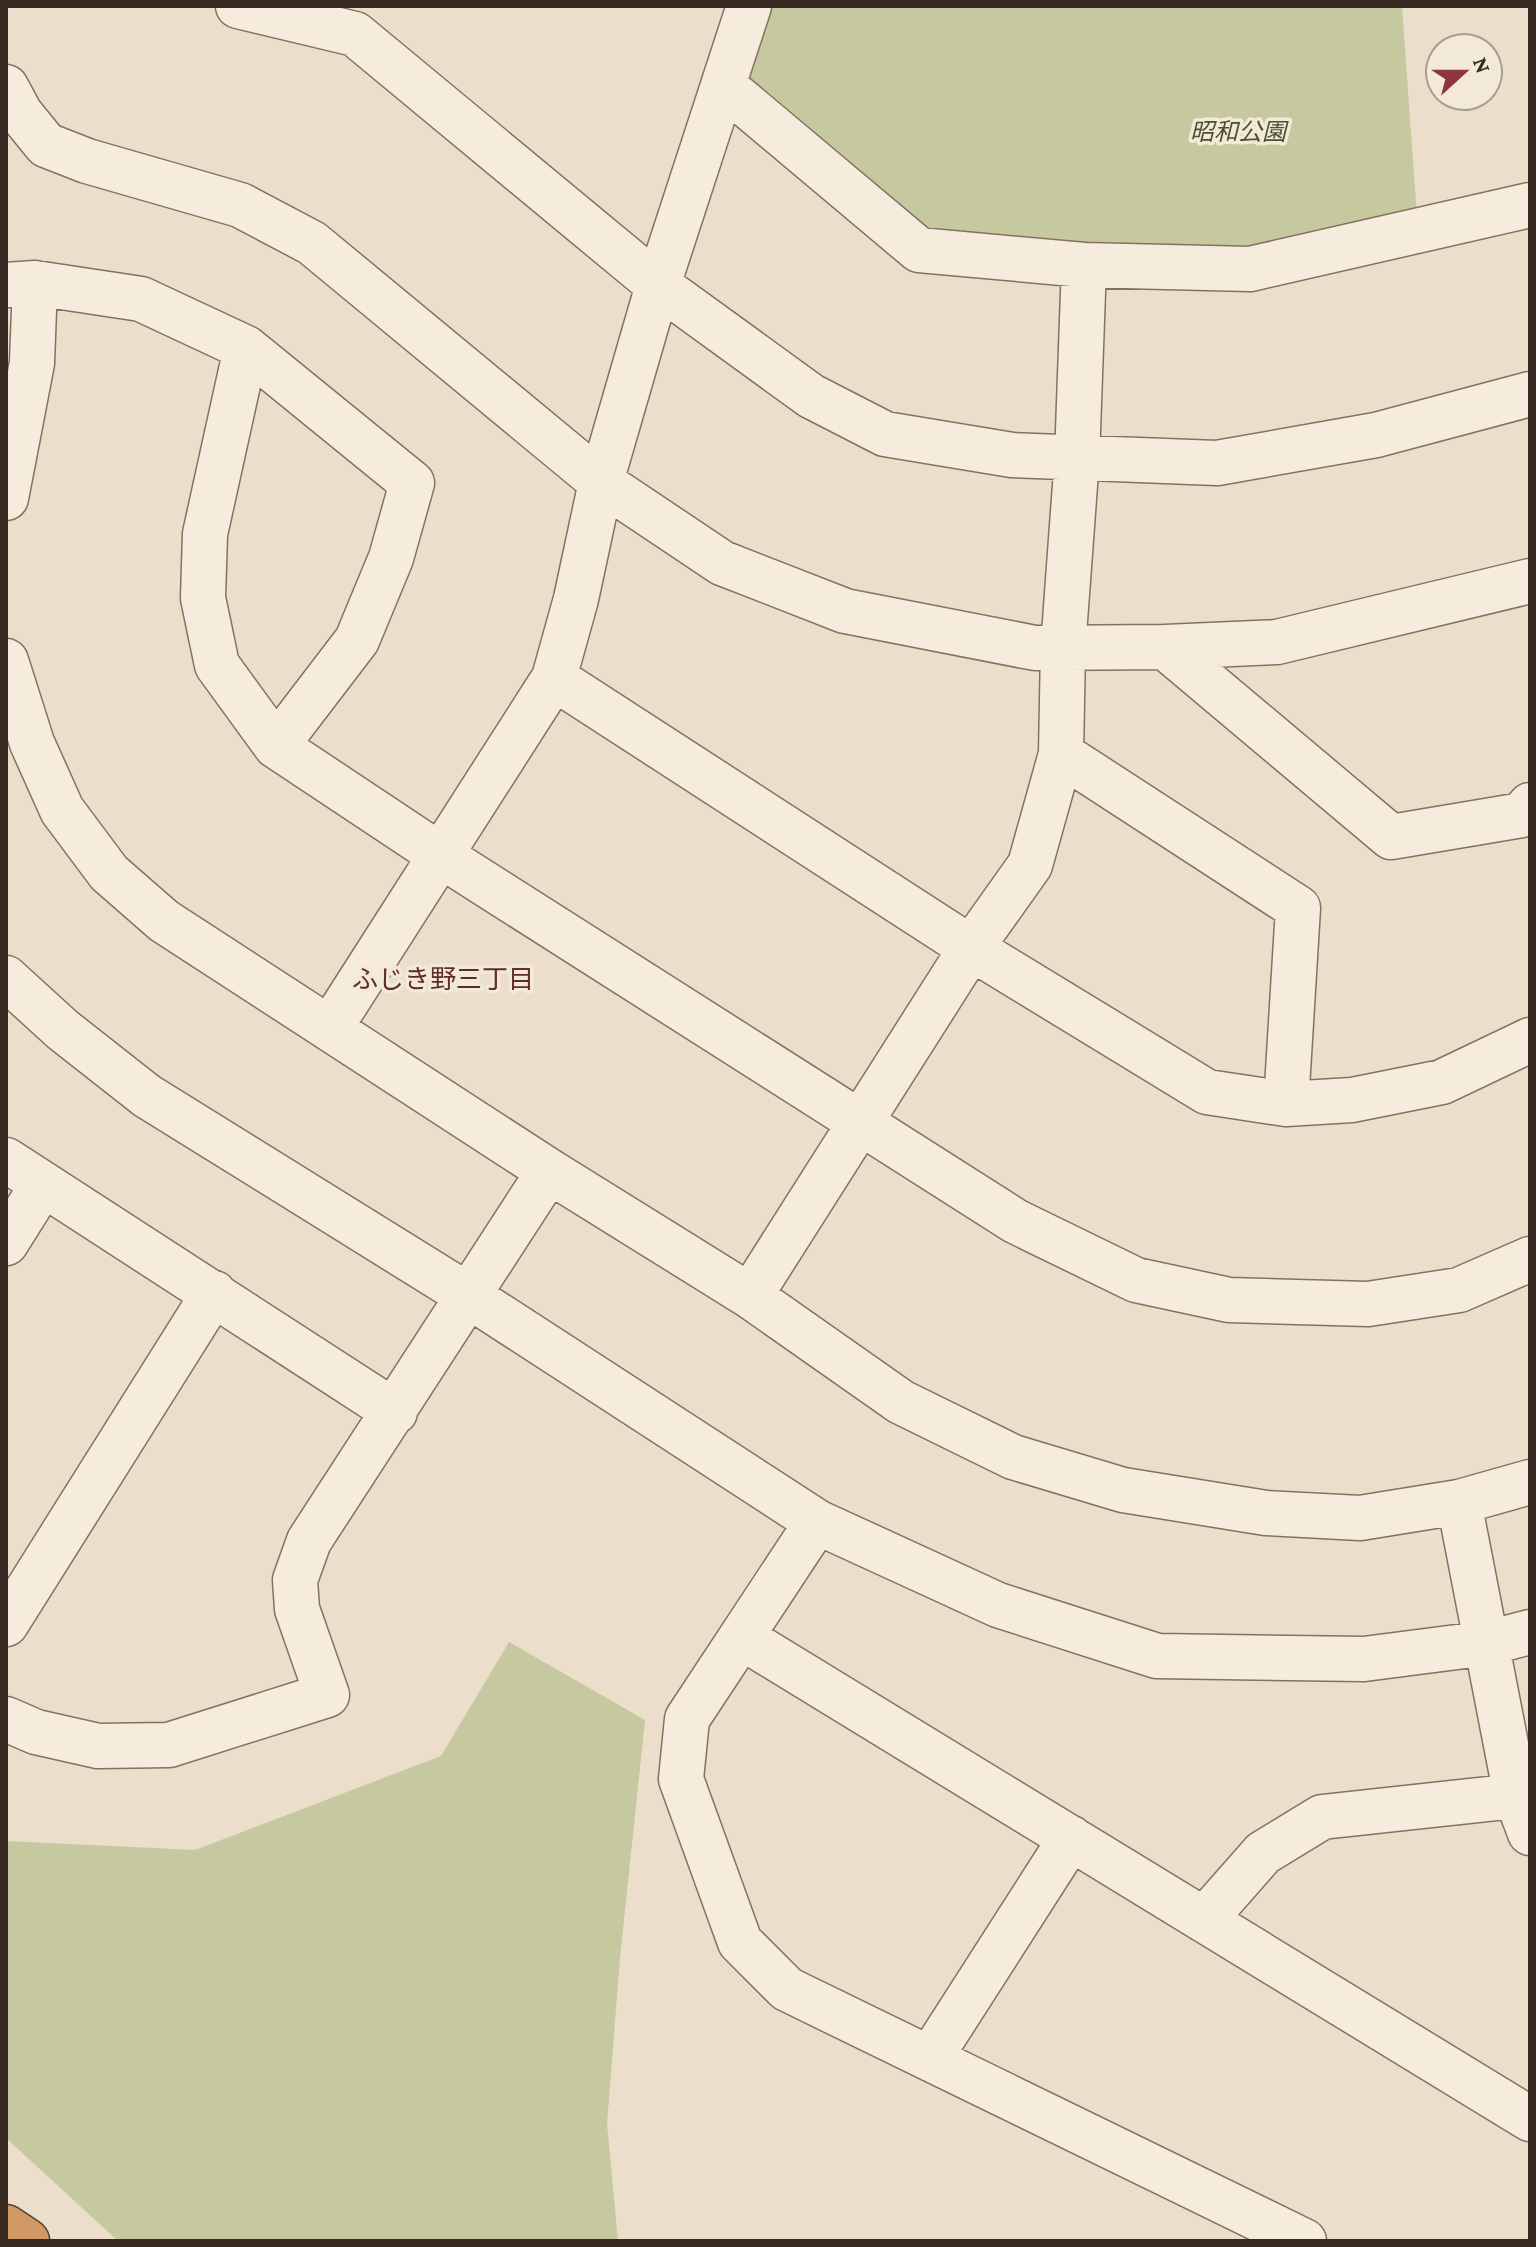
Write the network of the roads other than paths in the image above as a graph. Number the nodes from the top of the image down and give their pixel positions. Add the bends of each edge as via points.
1 (238, 6) edge
2 (749, 6) edge
3 (6, 87) edge
4 (725, 87) junction
5 (1530, 205) edge
6 (1084, 265) junction
7 (20, 284) edge
8 (658, 285) junction
9 (246, 348) junction
10 (1530, 394) edge
11 (1077, 458) junction
12 (601, 482) junction
13 (6, 498) edge
14 (1530, 581) edge
15 (1165, 647) junction
16 (1063, 648) junction
17 (6, 661) edge
18 (554, 678) junction
19 (276, 746) junction
20 (1061, 754) junction
21 (1530, 805) edge
22 (440, 855) junction
23 (971, 948) junction
24 (6, 978) edge
25 (330, 1028) junction
26 (1530, 1040) edge
27 (1286, 1104) junction
28 (861, 1122) junction
29 (6, 1160) edge
30 (549, 1171) junction
31 (43, 1184) junction
32 (6, 1243) edge
33 (1530, 1259) edge
34 (214, 1293) junction
35 (469, 1296) junction
36 (750, 1296) junction
37 (395, 1412) junction
38 (1530, 1482) edge
39 (1459, 1502) junction
40 (817, 1522) junction
41 (6, 1624) edge
42 (1530, 1632) edge
43 (741, 1637) junction
44 (1488, 1643) junction
45 (6, 1719) edge
46 (1525, 1807) edge
47 (1071, 1838) junction
48 (1204, 1920) junction
49 (930, 2058) junction
50 (1530, 2119) edge
51 (6, 2227) edge
52 (27, 2241) edge
53 (1304, 2241) edge

1 - 8 street via 355,34
2 - 4 street
3 - 12 street via 46,145 240,205 312,243
4 - 6 street via 919,250
4 - 8 street
5 - 6 street via 1250,269
6 - 11 street
7 - 9 street via 141,299
7 - 13 street via 32,363
8 - 11 street via 811,396 885,434 1012,455
8 - 12 street
9 - 19 street via 205,534 203,598 217,665
9 - 19 street via 412,483 391,558 357,640
10 - 11 street via 1376,435 1217,463
11 - 16 street
12 - 16 street via 722,563 845,611 1035,648
12 - 18 street
14 - 15 street via 1277,642
15 - 16 street
15 - 21 street via 1391,837 1522,815
16 - 20 street
17 - 25 street via 32,743 62,810 109,873 164,921
18 - 22 street
18 - 23 street
19 - 22 street
20 - 23 street via 1030,865
20 - 27 street via 1298,908
22 - 25 street
22 - 28 street
23 - 27 street via 1207,1092
23 - 28 street
24 - 35 street via 147,1096
25 - 30 street
26 - 27 street via 1442,1082 1352,1100
28 - 33 street via 1015,1221 1136,1280 1229,1300 1368,1304 1459,1290
28 - 36 street
29 - 31 street
30 - 35 street
30 - 36 street
31 - 32 street
31 - 34 street
34 - 37 street
34 - 41 street
35 - 37 street
35 - 40 street
36 - 39 street via 901,1402 1013,1457 1123,1490 1266,1513 1360,1518
37 - 45 street via 309,1541 295,1580 297,1609 327,1695 169,1745 98,1746 36,1732
38 - 39 street
39 - 44 street
40 - 43 street
40 - 44 street via 998,1605 1157,1656 1364,1659
42 - 44 street
43 - 47 street
43 - 49 street via 687,1719 681,1779 740,1942 787,1989
44 - 46 street
46 - 48 street via 1322,1817 1263,1853
47 - 48 street
47 - 49 street
48 - 50 street
49 - 53 street
51 - 52 highway

